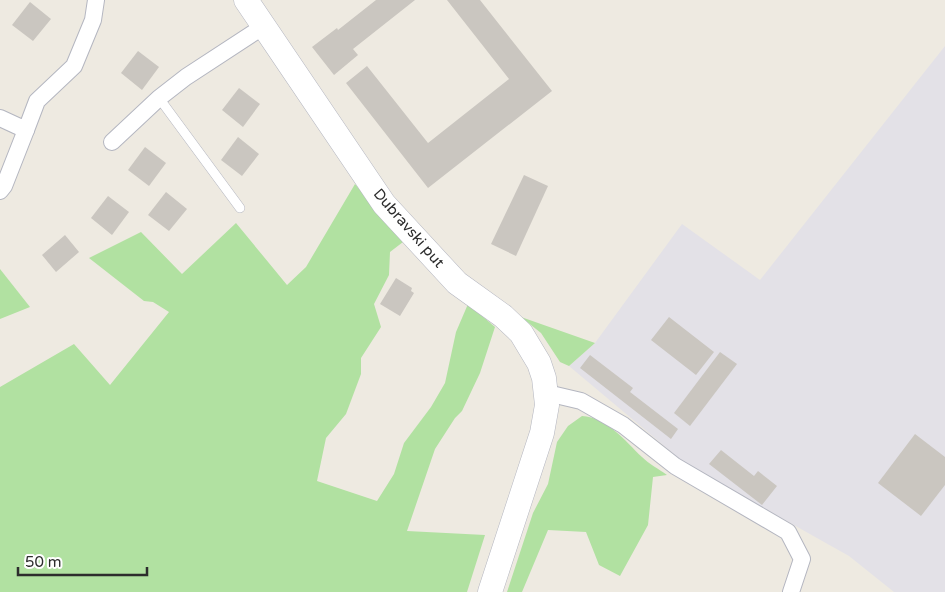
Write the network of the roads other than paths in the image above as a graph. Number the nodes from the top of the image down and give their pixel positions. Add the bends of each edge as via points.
1 (96, 0) edge
2 (246, 0) edge
3 (264, 26) junction
4 (159, 98) junction
5 (0, 118) edge
6 (26, 130) junction
7 (112, 142) dead end
8 (1, 187) edge
9 (240, 208) dead end
10 (547, 392) junction
11 (490, 592) edge
12 (791, 592) edge

1 - 6 street via 92,20 74,66 38,101
2 - 3 main road, Dubravski put
3 - 4 street
3 - 10 main road, Dubravski put via 384,204 457,283 521,333 539,363
4 - 7 street
4 - 9 lane
5 - 6 street
6 - 8 street
10 - 11 main road, Dubravski put via 542,433
10 - 12 street via 581,401 623,424 675,466 788,532 802,559

